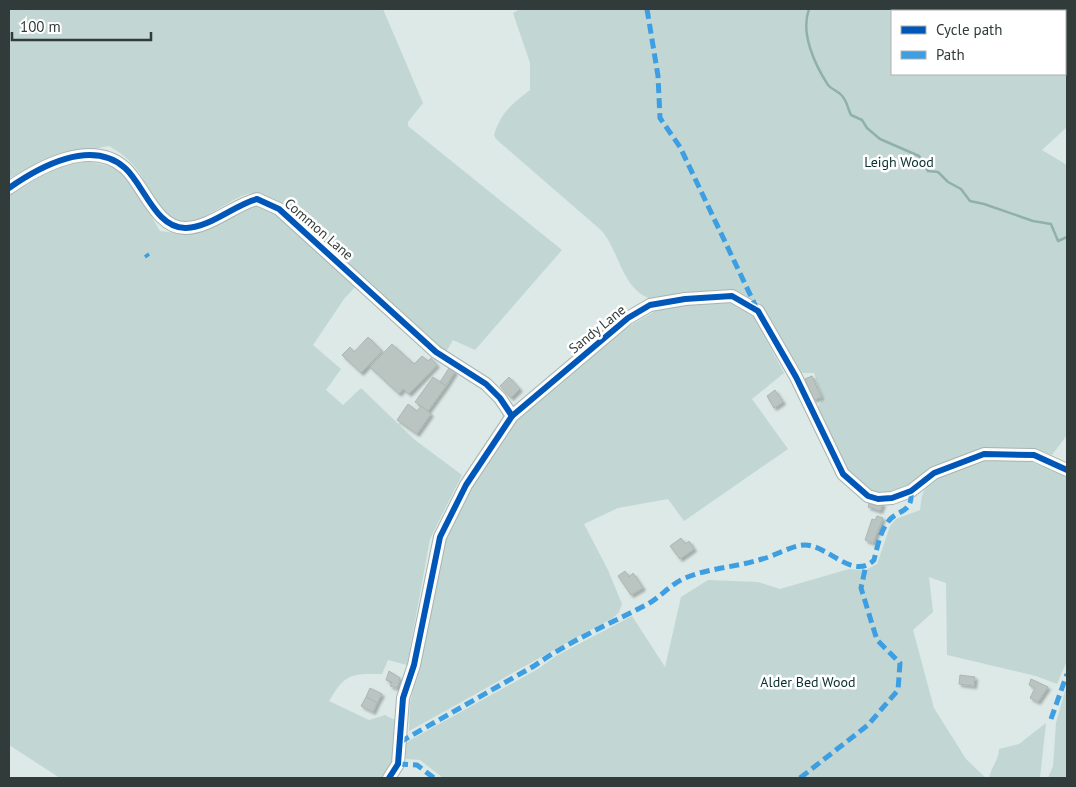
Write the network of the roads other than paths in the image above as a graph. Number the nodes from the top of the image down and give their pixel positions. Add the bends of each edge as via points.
1 (9, 188) edge
2 (512, 416) junction
3 (1067, 470) edge
4 (389, 778) edge

1 - 2 street, Common Lane via 51,163 89,156 108,159 126,169 158,212 176,226 200,225 257,199 266,202 320,244 436,352 486,384
2 - 3 street, Sandy Lane via 628,318 650,305 732,296 758,311 796,377 843,474 868,496 892,498 910,491 934,473 984,454 1034,455
2 - 4 street, Sandy Lane via 466,485 440,537 414,665 403,698 398,764

